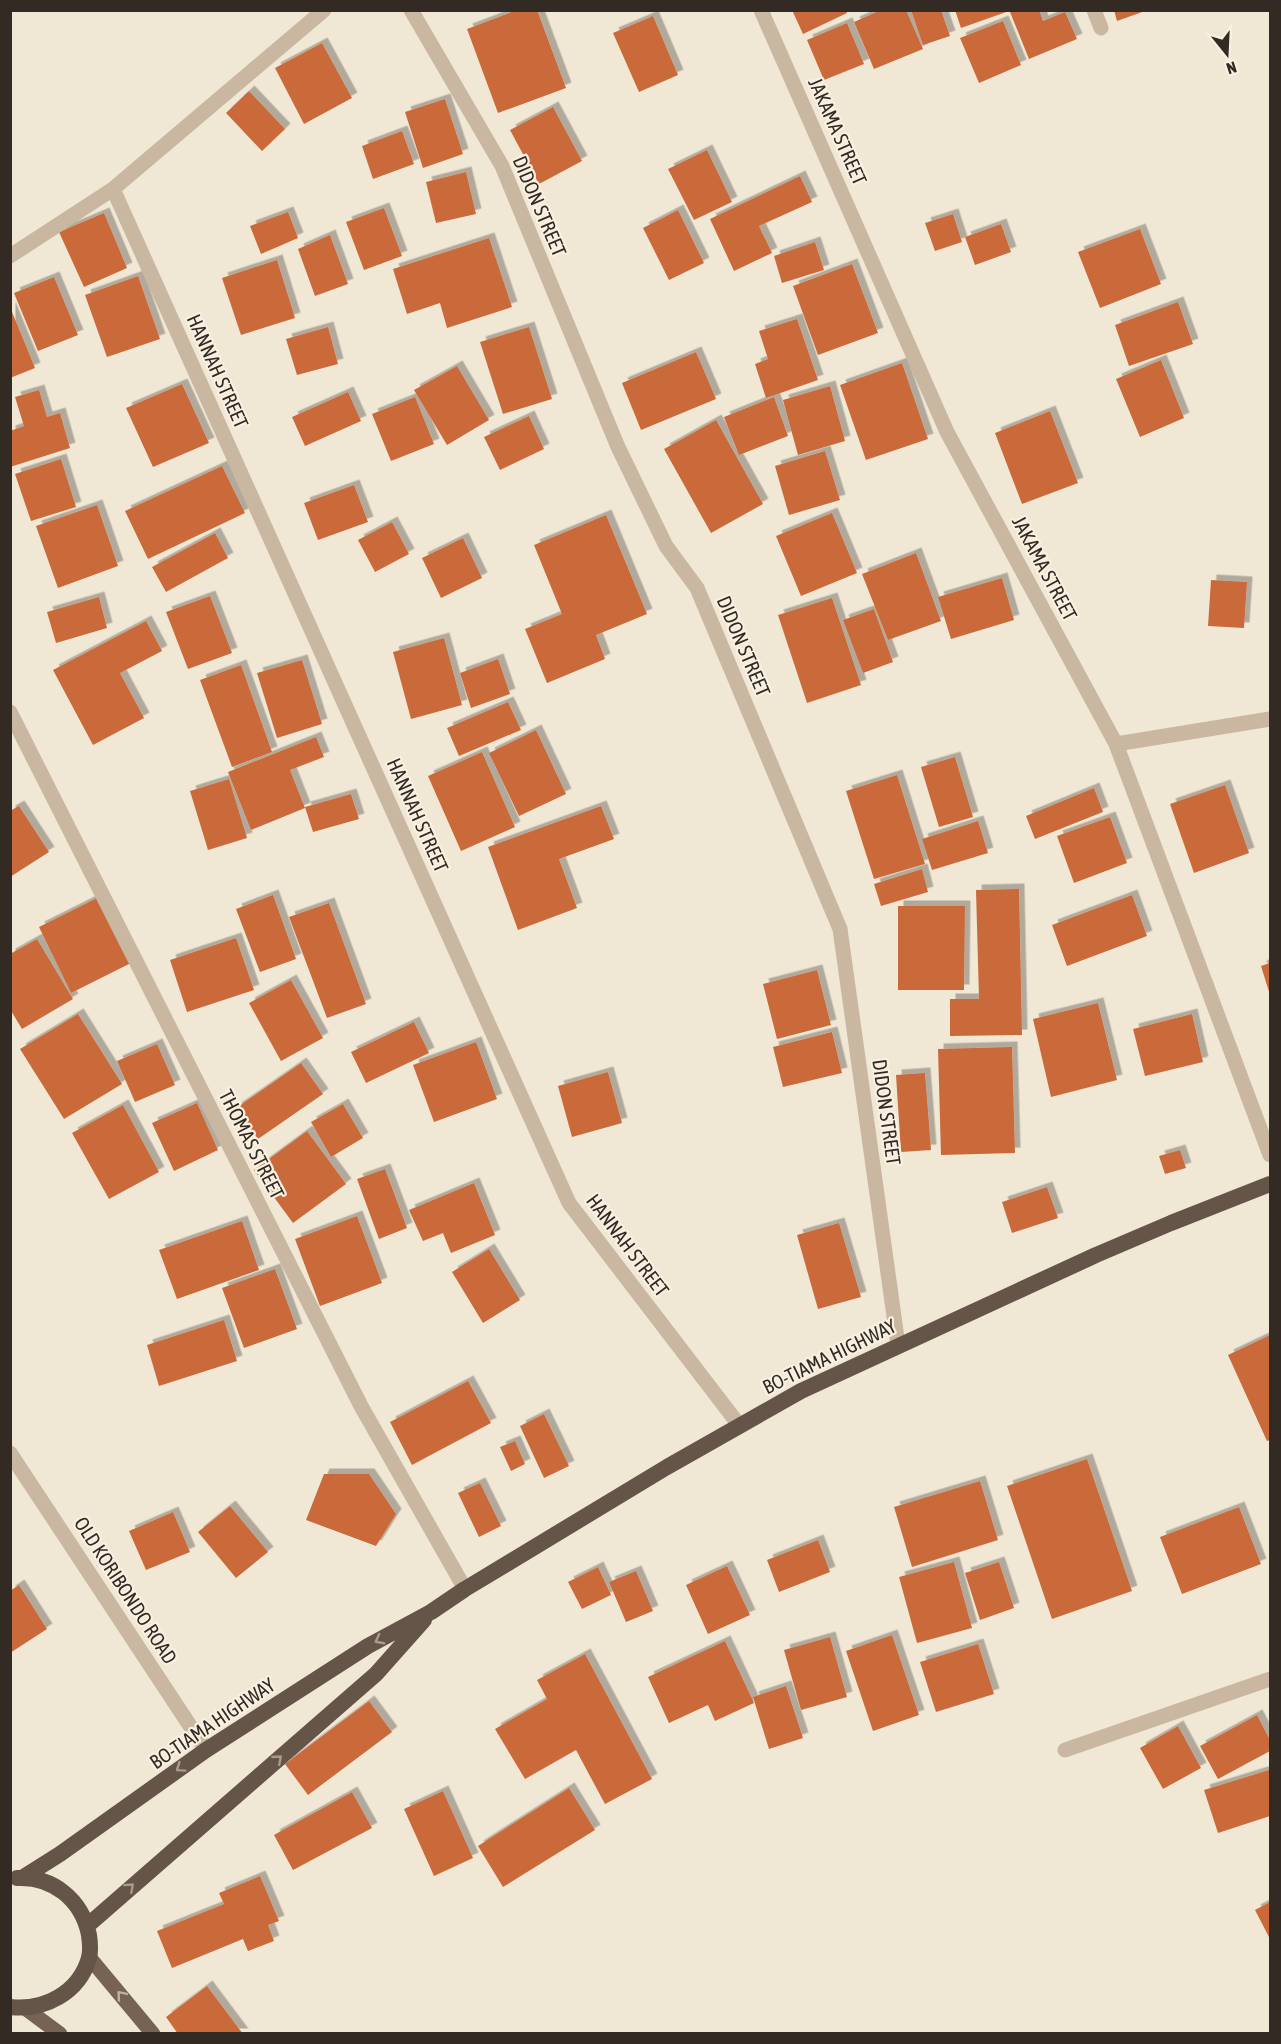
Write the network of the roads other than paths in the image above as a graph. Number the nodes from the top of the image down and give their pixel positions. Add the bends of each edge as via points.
1 (324, 10) edge
2 (411, 10) edge
3 (761, 10) edge
4 (1094, 10) edge
5 (1101, 28) dead end
6 (113, 189) junction
7 (14, 247) edge
8 (10, 712) edge
9 (1270, 719) edge
10 (1116, 744) junction
11 (1270, 1155) edge
12 (1270, 1184) edge
13 (898, 1345) junction
14 (739, 1425) junction
15 (10, 1454) edge
16 (465, 1589) junction
17 (431, 1612) junction
18 (1270, 1679) edge
19 (206, 1750) junction
20 (1065, 1750) dead end
21 (16, 1878) edge
22 (87, 1926) junction
23 (89, 1957) junction
24 (18, 2007) edge
25 (60, 2034) edge
26 (153, 2034) edge

1 - 6 street
2 - 13 street, DIDON STREET via 502,166 618,447 666,546 697,588 840,929
3 - 10 street, JAKAMA STREET via 947,432
4 - 5 street
6 - 7 street
6 - 14 street, HANNAH STREET via 569,1203
8 - 16 street, THOMAS STREET via 361,1406
9 - 10 street
10 - 11 street, JAKAMA STREET
12 - 13 highway, BO-TIAMA HIGHWAY via 1161,1227
13 - 14 highway, BO-TIAMA HIGHWAY
14 - 16 highway, BO-TIAMA HIGHWAY
15 - 19 street, OLD KORIBONDO ROAD
16 - 17 highway, BO-TIAMA HIGHWAY
17 -> 19 highway, BO-TIAMA HIGHWAY via 368,1646
22 -> 17 highway, BO-TIAMA HIGHWAY via 376,1674
18 - 20 street
19 -> 21 highway, BO-TIAMA HIGHWAY via 60,1854
21 - 22 highway via 46,1881 68,1894
22 - 23 highway
23 - 24 highway via 67,1992 47,2004
26 -> 23 main road
24 - 25 main road

